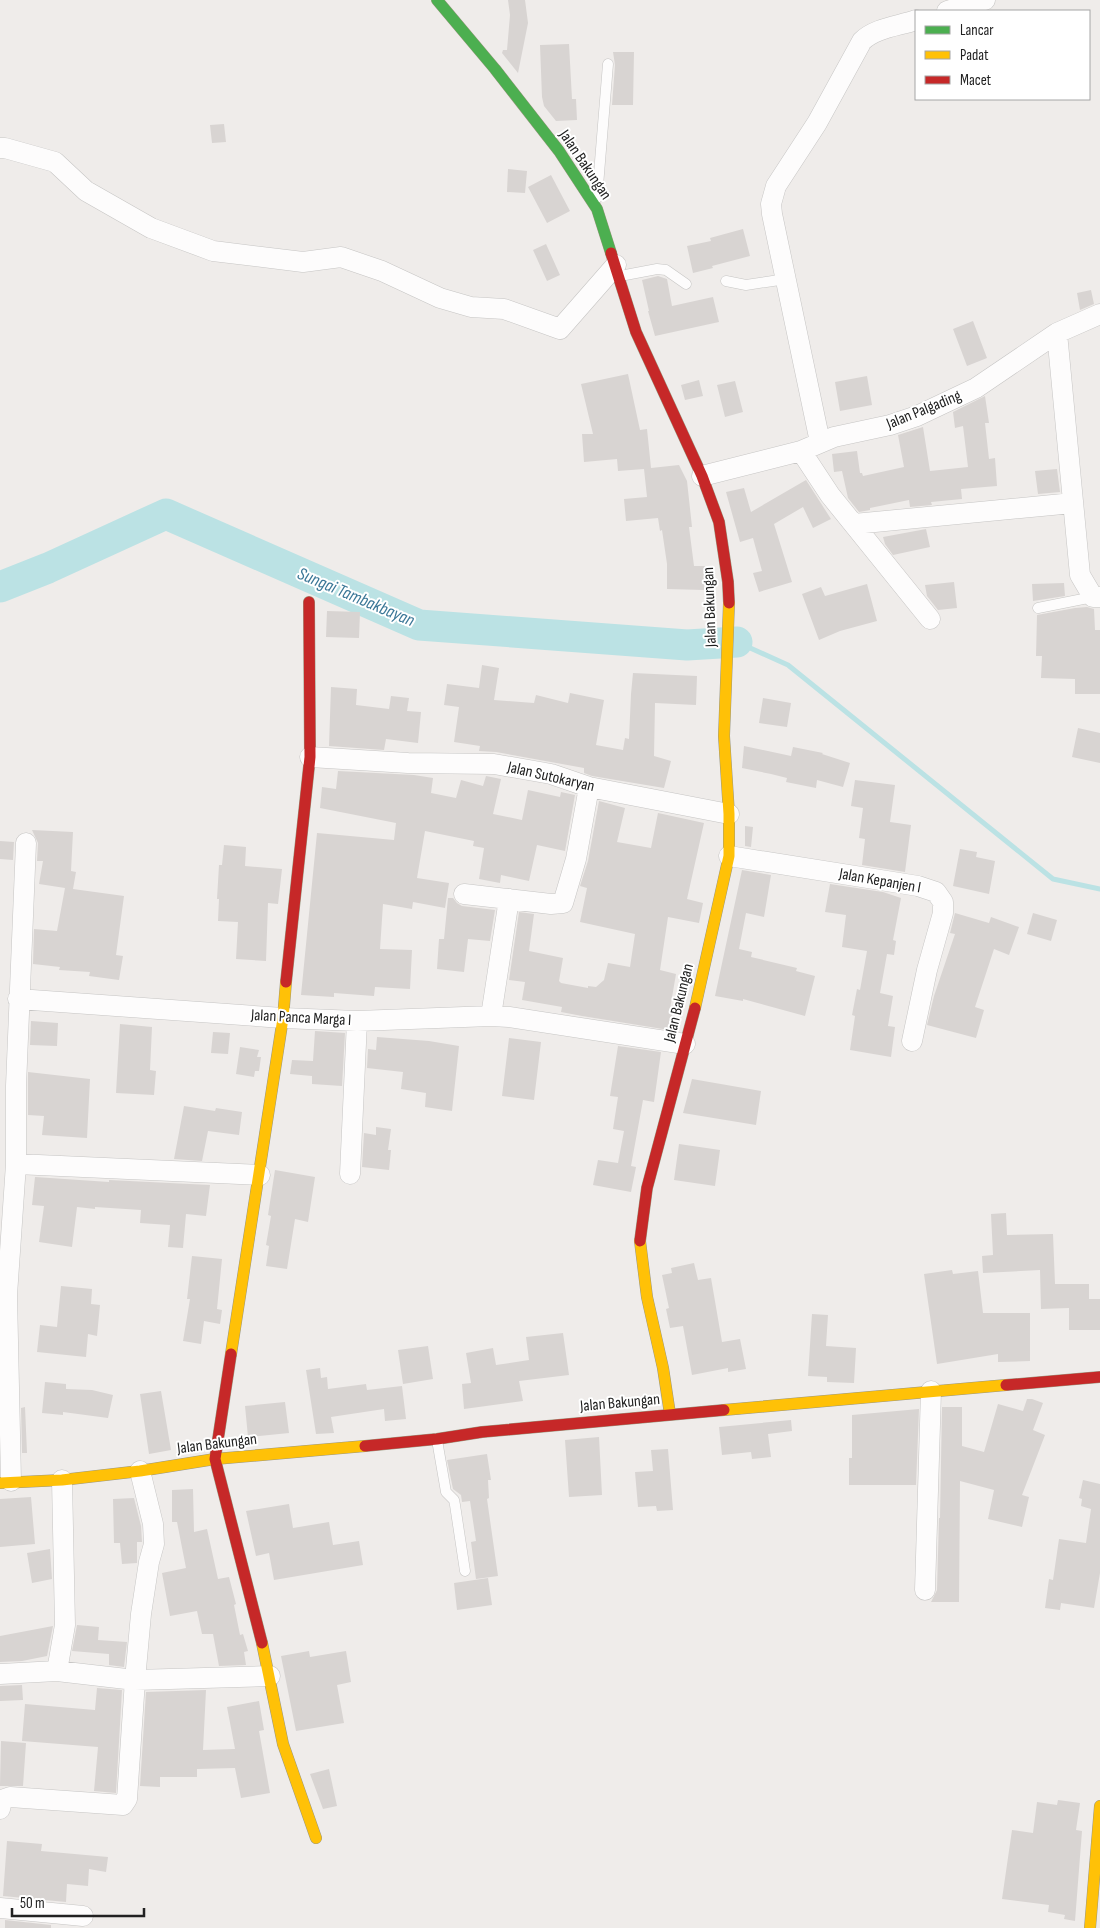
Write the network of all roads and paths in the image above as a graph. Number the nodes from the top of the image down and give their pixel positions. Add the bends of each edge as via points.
1 (436, 0) edge
2 (985, 0) edge
3 (950, 10) edge
4 (915, 20) edge
5 (608, 64) dead end
6 (0, 148) edge
7 (597, 209) junction
8 (618, 271) junction
9 (786, 278) junction
10 (726, 281) dead end
11 (686, 284) dead end
12 (1100, 314) edge
13 (1057, 333) junction
14 (820, 442) junction
15 (801, 451) junction
16 (702, 476) junction
17 (1073, 503) junction
18 (854, 524) junction
19 (1096, 597) edge
20 (309, 602) dead end
21 (1038, 608) dead end
22 (930, 619) dead end
23 (310, 757) junction
24 (589, 787) junction
25 (730, 814) junction
26 (26, 842) dead end
27 (729, 856) junction
28 (464, 894) dead end
29 (509, 899) junction
30 (18, 999) junction
31 (491, 1016) junction
32 (283, 1018) junction
33 (357, 1021) junction
34 (912, 1041) dead end
35 (685, 1044) junction
36 (8, 1086) edge
37 (16, 1164) junction
38 (350, 1174) dead end
39 (260, 1175) junction
40 (3, 1294) edge
41 (1100, 1377) edge
42 (931, 1391) junction
43 (670, 1414) junction
44 (437, 1439) junction
45 (215, 1459) junction
46 (140, 1471) junction
47 (62, 1480) junction
48 (6, 1482) edge
49 (466, 1571) dead end
50 (925, 1590) dead end
51 (57, 1671) junction
52 (0, 1674) edge
53 (270, 1676) junction
54 (135, 1680) junction
55 (1100, 1806) edge
56 (0, 1809) edge
57 (316, 1838) dead end
58 (0, 1908) edge
59 (82, 1916) dead end
60 (1090, 1928) edge

1 - 7 main road, Jalan Bakungan via 559,151
2 - 3 street
4 - 9 street via 874,33 862,41 817,123 776,186 772,214
5 - 7 lane
6 - 8 street via 54,162 86,191 151,228 213,251 303,262 341,258 382,271 440,298 471,307 504,309 560,329
7 - 8 main road, Jalan Bakungan
8 - 11 lane via 666,270
8 - 16 main road, Jalan Bakungan via 636,332
9 - 10 lane via 746,286
9 - 14 street
12 - 13 street, Jalan Palgading
13 - 14 street, Jalan Palgading via 976,388 917,416 890,426
13 - 17 street
14 - 15 street, Jalan Palgading
15 - 16 street, Jalan Palgading
15 - 18 street
16 - 25 main road, Jalan Bakungan via 719,522 728,582 724,736
17 - 18 street
17 - 19 street via 1080,574
18 - 22 street
19 - 21 lane
20 - 23 main road
23 - 24 street, Jalan Sutokaryan via 494,764 551,774
23 - 32 main road
24 - 25 street, Jalan Sutokaryan
24 - 29 street via 566,899 563,903 551,904
25 - 27 main road, Jalan Bakungan
26 - 30 street
27 - 34 street, Jalan Kepanjen I via 918,886 936,892 943,902 943,913
27 - 35 main road, Jalan Bakungan via 702,983
28 - 29 street
29 - 31 street
30 - 32 street, Jalan Panca Marga I
30 - 36 street
31 - 33 street, Jalan Panca Marga I
31 - 35 street, Jalan Panca Marga I
32 - 33 street, Jalan Panca Marga I
32 - 39 main road
33 - 38 street
35 - 43 main road, Jalan Bakungan via 648,1188 640,1237 647,1297
36 - 37 street
37 - 39 street
37 - 40 street
39 - 45 main road
40 - 48 street
41 - 42 main road
42 - 43 main road
42 - 50 street
43 - 44 main road, Jalan Bakungan
44 - 45 main road, Jalan Bakungan
44 - 49 lane via 446,1492 454,1500
45 - 46 main road, Jalan Bakungan
45 - 53 main road
46 - 47 main road, Jalan Bakungan
46 - 54 street via 153,1524 154,1544 141,1614
47 - 48 main road, Jalan Bakungan
47 - 51 street via 65,1625
51 - 52 street
51 - 54 street
53 - 54 street
53 - 57 main road via 283,1744
54 - 56 street via 127,1800 122,1805 10,1797 2,1800
55 - 60 main road
58 - 59 street

